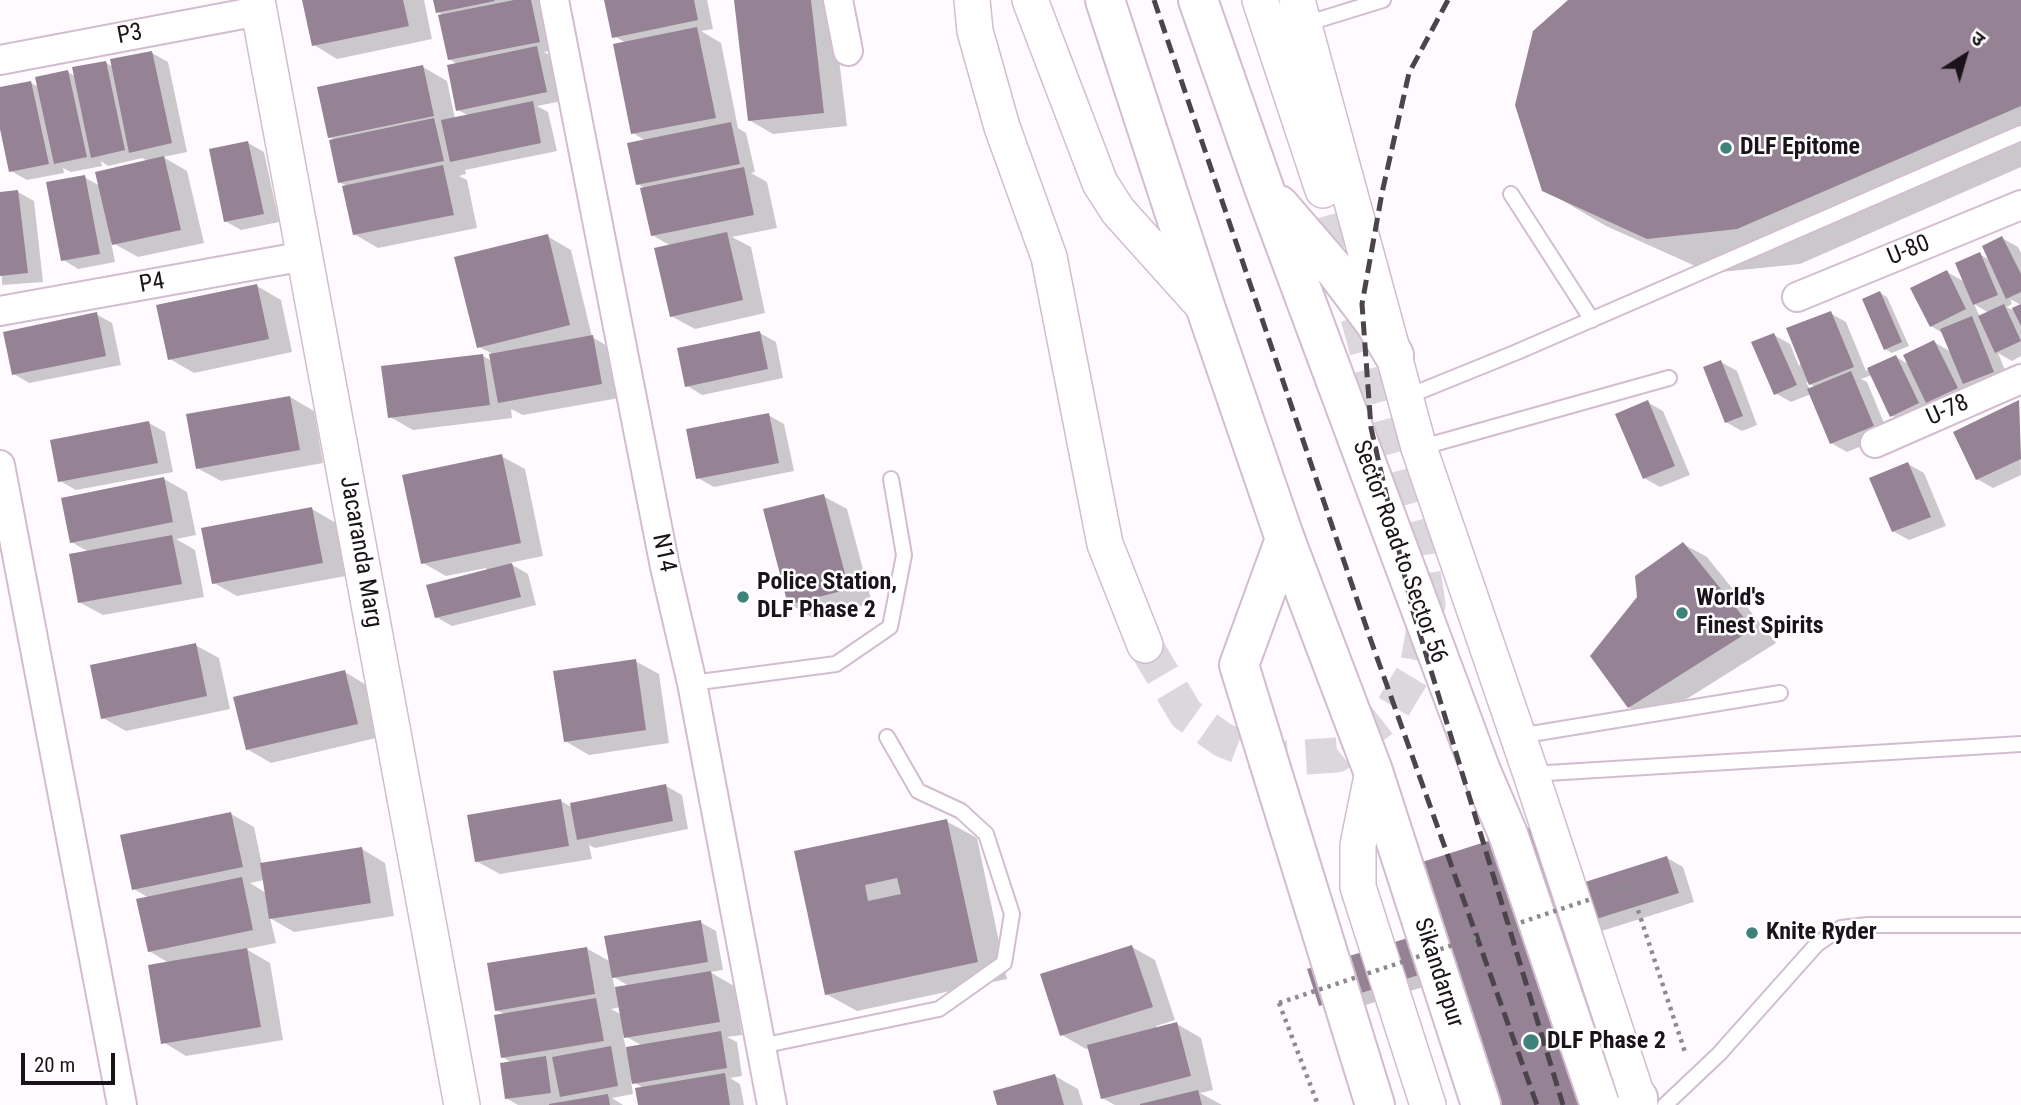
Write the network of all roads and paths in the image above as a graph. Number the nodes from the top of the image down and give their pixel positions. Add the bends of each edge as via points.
1 (554, 0) edge
2 (838, 0) edge
3 (972, 0) edge
4 (1030, 0) edge
5 (1105, 0) edge
6 (1198, 0) edge
7 (1260, 0) edge
8 (1383, 0) edge
9 (258, 5) edge
10 (1301, 12) edge
11 (849, 51) dead end
12 (0, 60) edge
13 (2021, 133) edge
14 (1264, 188) junction
15 (1323, 190) tunnel mouth
16 (1511, 194) dead end
17 (2021, 205) edge
18 (305, 256) junction
19 (1797, 297) dead end
20 (1206, 309) junction
21 (0, 311) edge
22 (1592, 320) junction
23 (1394, 355) junction
24 (1669, 377) dead end
25 (2021, 379) edge
26 (1406, 397) junction
27 (1875, 443) dead end
28 (1419, 449) junction
29 (0, 465) edge
30 (891, 479) dead end
31 (1285, 539) junction
32 (1145, 645) tunnel mouth
33 (692, 683) junction
34 (1780, 693) dead end
35 (887, 737) dead end
36 (1518, 737) junction
37 (2021, 744) edge
38 (1373, 771) junction
39 (1531, 774) junction
40 (2021, 925) edge
41 (1678, 1030) dead end
42 (761, 1046) junction
43 (1645, 1103) edge
44 (122, 1105) edge
45 (462, 1105) edge
46 (772, 1105) edge
47 (1318, 1105) edge
48 (1375, 1105) edge
49 (1428, 1105) edge
50 (1481, 1105) edge
51 (1600, 1105) edge

1 - 33 street, N14
2 - 11 street
3 - 32 street via 975,31 1002,127 1049,257 1105,544
4 - 20 street via 1100,183 1118,211
5 - 20 main road
6 - 14 main road, Sector Road to Sector 56
7 - 15 street
8 - 10 lane
9 - 12 street, P3
9 - 18 street, Jacaranda Marg
10 - 23 street
13 - 22 lane
14 - 23 main road via 1335,270
14 - 51 main road, Sector Road to Sector 56 via 1507,834
16 - 22 lane
17 - 19 street, U-80
18 - 21 street, P4
18 - 45 street, Jacaranda Marg
20 - 31 main road
22 - 26 lane
23 - 26 street
24 - 28 lane
25 - 27 street, U-78
26 - 28 street
28 - 36 street
29 - 44 street
30 - 33 lane via 904,555 890,627 836,664
31 - 38 main road, Sikandarpur
31 - 48 main road via 1239,665
33 - 42 street, N14
34 - 36 lane
35 - 42 lane via 918,791 961,811 986,834 1012,914 1004,962 939,1009
36 - 39 street
37 - 39 lane
38 - 49 street via 1358,845 1358,887
38 - 50 main road, Sikandarpur
39 - 43 street
40 - 43 lane via 1841,928 1817,944 1719,1054
41 - 47 path, bridge via 1630,886 1279,1003
42 - 46 street, N14

